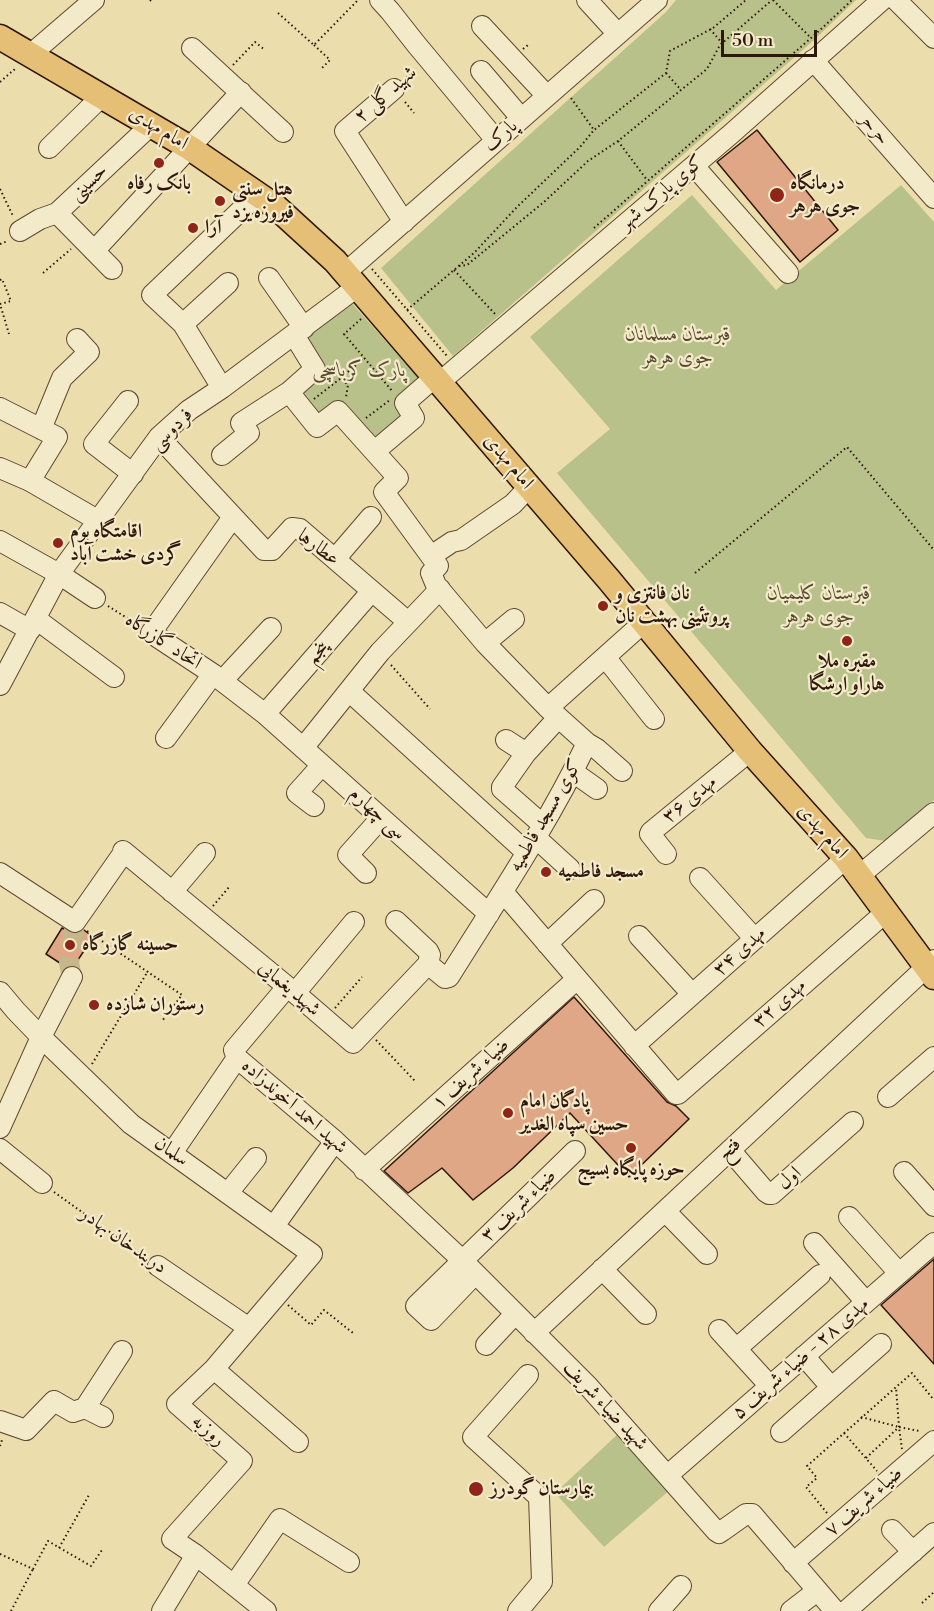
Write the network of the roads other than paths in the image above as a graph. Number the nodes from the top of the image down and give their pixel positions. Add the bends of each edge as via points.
1 (94, 0) edge
2 (587, 0) edge
3 (657, 0) edge
4 (882, 0) edge
5 (896, 0) edge
6 (390, 4) edge
7 (483, 26) dead end
8 (618, 34) junction
9 (0, 37) edge
10 (934, 38) edge
11 (192, 48) dead end
12 (30, 55) junction
13 (813, 60) junction
14 (481, 71) dead end
15 (394, 89) road end
16 (554, 90) junction
17 (241, 92) junction
18 (102, 96) junction
19 (521, 118) junction
20 (152, 126) junction
21 (283, 132) dead end
22 (496, 141) junction
23 (49, 148) dead end
24 (190, 148) junction
25 (694, 166) junction
26 (257, 195) junction
27 (934, 198) edge
28 (57, 213) junction
29 (404, 222) junction
30 (20, 231) road end
31 (88, 245) junction
32 (112, 269) dead end
33 (355, 273) junction
34 (788, 273) dead end
35 (269, 278) dead end
36 (228, 282) dead end
37 (183, 324) junction
38 (299, 332) junction
39 (77, 339) dead end
40 (444, 375) junction
41 (222, 388) junction
42 (289, 392) junction
43 (128, 401) dead end
44 (0, 408) edge
45 (41, 429) junction
46 (159, 437) junction
47 (375, 451) junction
48 (222, 455) dead end
49 (0, 468) edge
50 (133, 474) junction
51 (30, 481) junction
52 (529, 487) junction
53 (232, 517) junction
54 (371, 517) dead end
55 (99, 521) junction
56 (0, 541) edge
57 (431, 556) junction
58 (335, 559) junction
59 (59, 574) junction
60 (438, 587) junction
61 (371, 592) junction
62 (95, 598) road end
63 (0, 613) edge
64 (514, 619) dead end
65 (408, 622) junction
66 (643, 622) junction
67 (33, 625) junction
68 (271, 628) dead end
69 (485, 643) junction
70 (605, 657) junction
71 (114, 677) dead end
72 (218, 678) junction
73 (0, 685) edge
74 (349, 690) junction
75 (553, 713) junction
76 (265, 714) junction
77 (654, 719) dead end
78 (166, 738) dead end
79 (506, 740) dead end
80 (587, 743) junction
81 (303, 748) junction
82 (750, 751) junction
83 (526, 753) junction
84 (322, 765) junction
85 (622, 771) dead end
86 (573, 772) junction
87 (597, 789) dead end
88 (314, 806) dead end
89 (934, 813) edge
90 (381, 818) junction
91 (535, 838) junction
92 (205, 853) dead end
93 (666, 854) dead end
94 (852, 867) junction
95 (570, 869) dead end
96 (0, 873) edge
97 (366, 873) dead end
98 (700, 878) dead end
99 (172, 892) junction
100 (503, 892) junction
101 (594, 900) dead end
102 (886, 912) junction
103 (489, 914) junction
104 (396, 921) dead end
105 (354, 922) dead end
106 (639, 936) dead end
107 (755, 939) junction
108 (547, 944) junction
109 (428, 964) junction
110 (931, 968) edge
111 (72, 977) tunnel mouth
112 (578, 979) junction
113 (291, 990) junction
114 (0, 992) edge
115 (692, 994) junction
116 (41, 1037) junction
117 (634, 1046) junction
118 (934, 1057) edge
119 (237, 1058) junction
120 (888, 1097) dead end
121 (854, 1122) dead end
122 (0, 1128) edge
123 (335, 1141) junction
124 (0, 1149) edge
125 (730, 1150) junction
126 (575, 1151) dead end
127 (172, 1153) junction
128 (256, 1158) dead end
129 (364, 1170) junction
130 (904, 1172) dead end
131 (42, 1183) road end
132 (228, 1193) junction
133 (934, 1206) edge
134 (665, 1211) junction
135 (849, 1217) dead end
136 (274, 1226) junction
137 (814, 1243) dead end
138 (934, 1243) edge
139 (312, 1254) joint
140 (707, 1254) dead end
141 (158, 1266) road end
142 (468, 1267) junction
143 (602, 1269) junction
144 (899, 1273) junction
145 (820, 1275) dead end
146 (866, 1302) junction
147 (515, 1314) junction
148 (646, 1314) dead end
149 (249, 1328) junction
150 (719, 1330) dead end
151 (534, 1333) junction
152 (880, 1344) dead end
153 (486, 1345) dead end
154 (736, 1350) junction
155 (122, 1351) dead end
156 (804, 1356) junction
157 (214, 1369) junction
158 (528, 1375) dead end
159 (770, 1386) junction
160 (831, 1388) junction
161 (85, 1408) junction
162 (103, 1417) dead end
163 (0, 1421) edge
164 (781, 1432) dead end
165 (928, 1436) edge
166 (298, 1442) dead end
167 (668, 1475) junction
168 (892, 1530) dead end
169 (934, 1533) edge
170 (913, 1552) junction
171 (196, 1555) junction
172 (349, 1562) dead end
173 (793, 1563) junction
174 (234, 1586) junction
175 (681, 1586) dead end
176 (817, 1591) junction
177 (162, 1611) edge
178 (266, 1611) edge
179 (518, 1611) edge
180 (659, 1611) edge
181 (791, 1611) edge
182 (836, 1611) edge
183 (846, 1611) edge

1 - 12 street
2 - 8 street
3 - 8 street, پارک
4 - 13 street, کوی پارک شهر
5 - 10 street
6 - 22 street via 427,58
7 - 16 street
8 - 16 street, پارک
9 - 12 main road, امام مهدی
11 - 17 street
12 - 18 main road, امام مهدی
13 - 25 street, کوی پارک شهر
13 - 27 street, حرحر
14 - 19 street
15 - 29 street, شهید گلی ۲ via 345,131
16 - 19 street, پارک
17 - 21 street
17 - 24 street
18 - 20 main road, امام مهدی
18 - 23 street
19 - 22 street, پارک
20 - 24 main road, امام مهدی
20 - 28 street, حسینی
22 - 29 street, پارک
24 - 26 main road, امام مهدی
24 - 31 street
25 - 34 street
25 - 40 street, کوی پارک شهر
26 - 33 main road, امام مهدی via 335,261
26 - 37 street via 152,295
28 - 30 street, حسینی
28 - 31 street
29 - 33 street, پارک
31 - 32 street
33 - 38 street, فردوسی
33 - 40 main road, امام مهدی
35 - 38 street
36 - 37 street
37 - 41 street
38 - 41 street, فردوسی
38 - 42 street via 315,369
39 - 45 street via 89,352 62,378
40 - 47 street, کوی پارک شهر via 405,403 414,418
40 - 52 main road, امام مهدی
41 - 46 street, فردوسی
42 - 47 street via 317,427 338,411
42 - 48 street via 242,423 249,433
43 - 50 street via 94,444
44 - 45 street
45 - 51 street via 57,437
46 - 50 street, فردوسی
46 - 53 street
47 - 57 street via 398,478 384,492
49 - 51 street
50 - 55 street, فردوسی
51 - 55 street
52 - 57 street via 513,504
52 - 66 main road, امام مهدی
53 - 58 street, عطارها via 264,550 272,550 296,528
53 - 72 street, اتحاد گازرگاه via 150,633
54 - 58 street
55 - 59 street, فردوسی
56 - 59 street
57 - 60 street via 438,566 431,573
58 - 61 street, عطارها
59 - 62 street
59 - 67 street, فردوسی
60 - 65 street
60 - 69 street, کوی مسجد فاطمیه
61 - 65 street, عطارها
61 - 76 street, پنجم
63 - 67 street
64 - 69 street
65 - 74 street
66 - 70 street
66 - 82 main road, امام مهدی
67 - 71 street
67 - 73 street, فردوسی
68 - 72 street
69 - 75 street, کوی مسجد فاطمیه
70 - 75 street
70 - 77 street
72 - 76 street, اتحاد گازرگاه
72 - 78 street
74 - 81 street
74 - 91 street
75 - 80 street, کوی مسجد فاطمیه
75 - 83 street
76 - 81 street, سی چهارم
79 - 83 street
80 - 85 street
80 - 86 street, کوی مسجد فاطمیه
81 - 84 street, سی چهارم
82 - 93 street, مهدی ۳۶ via 651,832
82 - 94 main road, امام مهدی
83 - 91 street via 502,789
84 - 88 street via 297,794
84 - 90 street, سی چهارم
86 - 87 street
86 - 91 street, کوی مسجد فاطمیه
89 - 94 street, مهدی ۳۴
90 - 97 street via 348,855
90 - 103 street, سی چهارم
91 - 95 street
91 - 100 street, کوی مسجد فاطمیه
92 - 99 street
94 - 102 main road, امام مهدی
94 - 107 street, مهدی ۳۴
96 - 99 street, شهید یغمایی via 75,922 124,851
98 - 107 street
99 - 113 street, شهید یغمایی
100 - 103 street, کوی مسجد فاطمیه
100 - 108 street
101 - 108 street
102 - 110 main road, امام مهدی
102 - 117 street, مهدی ۳۲ via 678,1094
103 - 109 street, کوی مسجد فاطمیه via 449,977
104 - 109 street via 428,951
105 - 113 street
106 - 115 street
107 - 115 street, مهدی ۳۴
108 - 112 street
109 - 113 street, شهید یغمایی via 353,1043
110 - 125 street, فتح
111 - 116 street
112 - 117 street
112 - 129 street, ضیاء شریف ۱
113 - 119 street, شهید احمد آخوندزاده via 234,1050
114 - 116 street, سلمان
115 - 117 street, مهدی ۳۴
116 - 122 street
116 - 127 street, سلمان via 131,1124
118 - 120 street
119 - 123 street, شهید احمد آخوندزاده
119 - 127 street
121 - 125 street, اول via 772,1194
123 - 129 street, شهید احمد آخوندزاده
123 - 136 street
124 - 131 street
125 - 134 street, فتح
126 - 142 street, ضیاء شریف ۳
127 - 132 street, سلمان
128 - 132 street
129 - 142 street, شهید ضیاء شریف
130 - 133 street
132 - 136 street, سلمان
134 - 140 street
134 - 143 street, فتح
135 - 144 street
136 - 139 street, سلمان
137 - 146 street
138 - 144 street, مهدی ۲۸ - ضیاء شریف ۵
139 - 149 street, روزبه
141 - 149 street, دربندخان بهادر
142 - 147 street, شهید ضیاء شریف
143 - 148 street
143 - 151 street, فتح
144 - 146 street, مهدی ۲۸ - ضیاء شریف ۵
145 - 154 street
146 - 156 street, مهدی ۲۸ - ضیاء شریف ۵
147 - 151 street, شهید ضیاء شریف
147 - 153 street
149 - 157 street, روزبه
150 - 154 street
151 - 167 street, شهید ضیاء شریف
152 - 160 street
154 - 159 street
155 - 161 street
156 - 159 street, مهدی ۲۸ - ضیاء شریف ۵
156 - 160 street
157 - 166 street
157 - 171 street, روزبه via 177,1404 242,1461 172,1539
158 - 179 street via 473,1437 539,1497 542,1582
159 - 167 street, مهدی ۲۸ - ضیاء شریف ۵
160 - 164 street
161 - 162 street
161 - 163 street via 73,1412 54,1401 26,1430
165 - 173 street, ضیاء شریف ۷ via 905,1466
167 - 173 street, شهید ضیاء شریف via 716,1531 719,1533 749,1513
168 - 170 street
169 - 170 street
170 - 183 street
171 - 174 street
171 - 177 street
172 - 174 street via 280,1519
173 - 176 street, شهید ضیاء شریف
174 - 178 street
175 - 180 street
176 - 181 street
176 - 182 street, شهید ضیاء شریف

